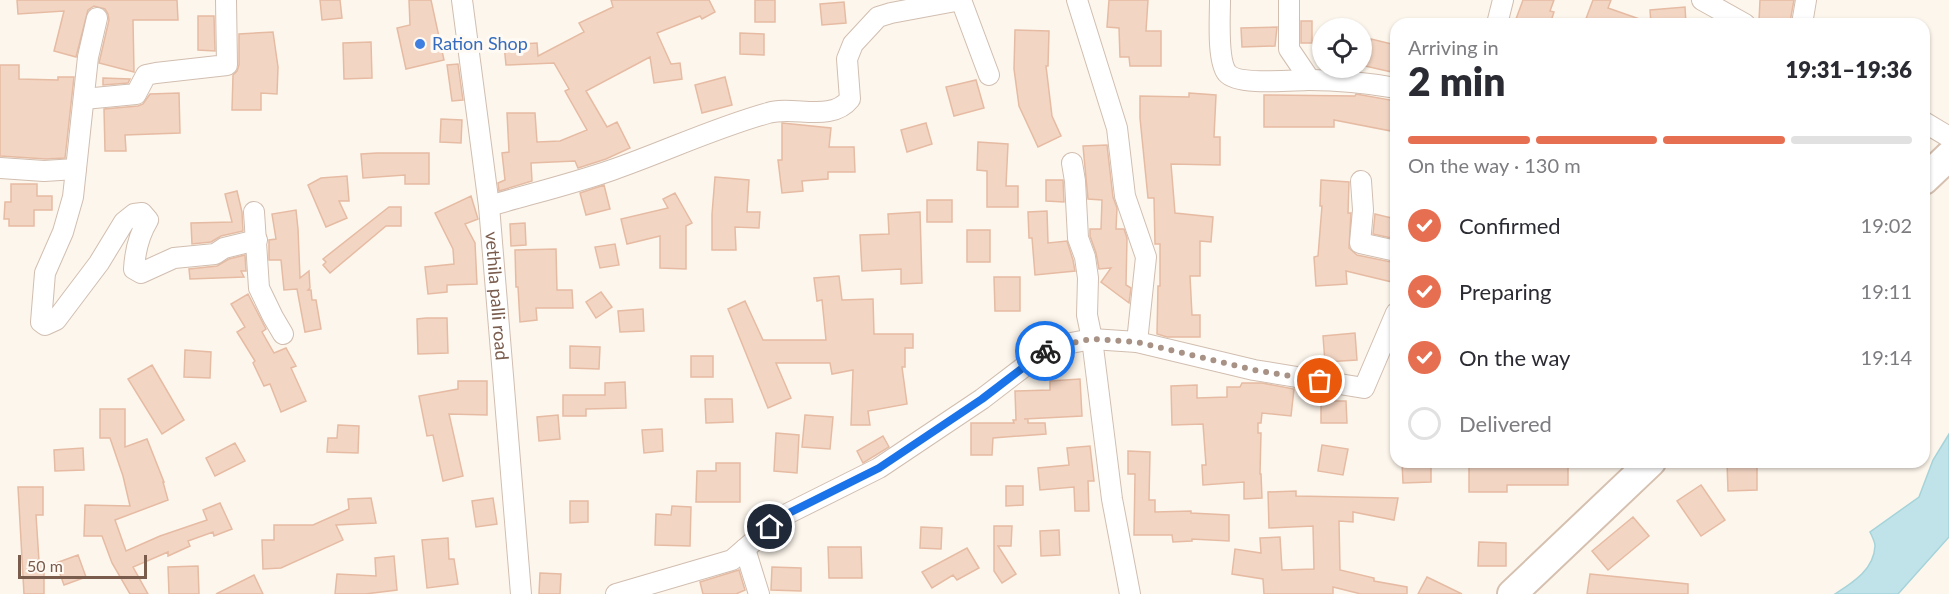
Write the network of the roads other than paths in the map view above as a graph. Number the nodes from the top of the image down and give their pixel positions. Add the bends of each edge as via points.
1 (226, 0) edge
2 (462, 0) edge
3 (961, 0) edge
4 (1077, 0) edge
5 (1220, 0) edge
6 (1289, 0) edge
7 (1503, 0) edge
8 (1702, 0) edge
9 (1806, 0) edge
10 (97, 18) dead end
11 (1498, 18) edge
12 (1734, 18) edge
13 (1803, 18) edge
14 (989, 75) dead end
15 (1310, 80) junction
16 (1390, 87) edge
17 (84, 99) junction
18 (1930, 126) edge
19 (1949, 137) edge
20 (1949, 156) edge
21 (1072, 163) dead end
22 (0, 168) edge
23 (76, 169) junction
24 (1930, 174) edge
25 (1361, 181) dead end
26 (489, 207) junction
27 (254, 212) dead end
28 (256, 240) junction
29 (1390, 250) edge
30 (1390, 327) edge
31 (283, 334) dead end
32 (1092, 339) junction
33 (1137, 342) junction
34 (1645, 468) edge
35 (745, 549) junction
36 (521, 594) edge
37 (616, 594) edge
38 (759, 594) edge
39 (1130, 594) edge
40 (1512, 594) edge

1 - 17 street via 227,65 146,75 136,94
2 - 26 street, vethila palli road
3 - 14 street
3 - 26 street via 878,17 854,44 847,59 850,99 844,107 827,112 772,112 613,170
4 - 33 street via 1117,128 1125,196 1146,257
5 - 15 street via 1222,61 1232,77 1254,81
6 - 15 street via 1289,50
7 - 11 street
8 - 12 street
9 - 13 street
10 - 17 street
15 - 16 street
17 - 23 street
18 - 19 street
20 - 24 street
21 - 32 street
22 - 23 street
23 - 28 street via 63,232 45,273 40,313 45,325 56,320 124,222 134,214 142,213 148,220 135,258 134,269 141,273 174,258 216,254 224,248
25 - 29 street via 1360,243
26 - 36 street, vethila palli road
27 - 28 street
28 - 31 street via 259,288
30 - 33 street via 1364,388 1254,370
32 - 33 street
32 - 35 street via 1050,347 982,399 888,462 783,516
32 - 39 street via 1112,499
34 - 40 street
35 - 37 street via 732,560
35 - 38 street

